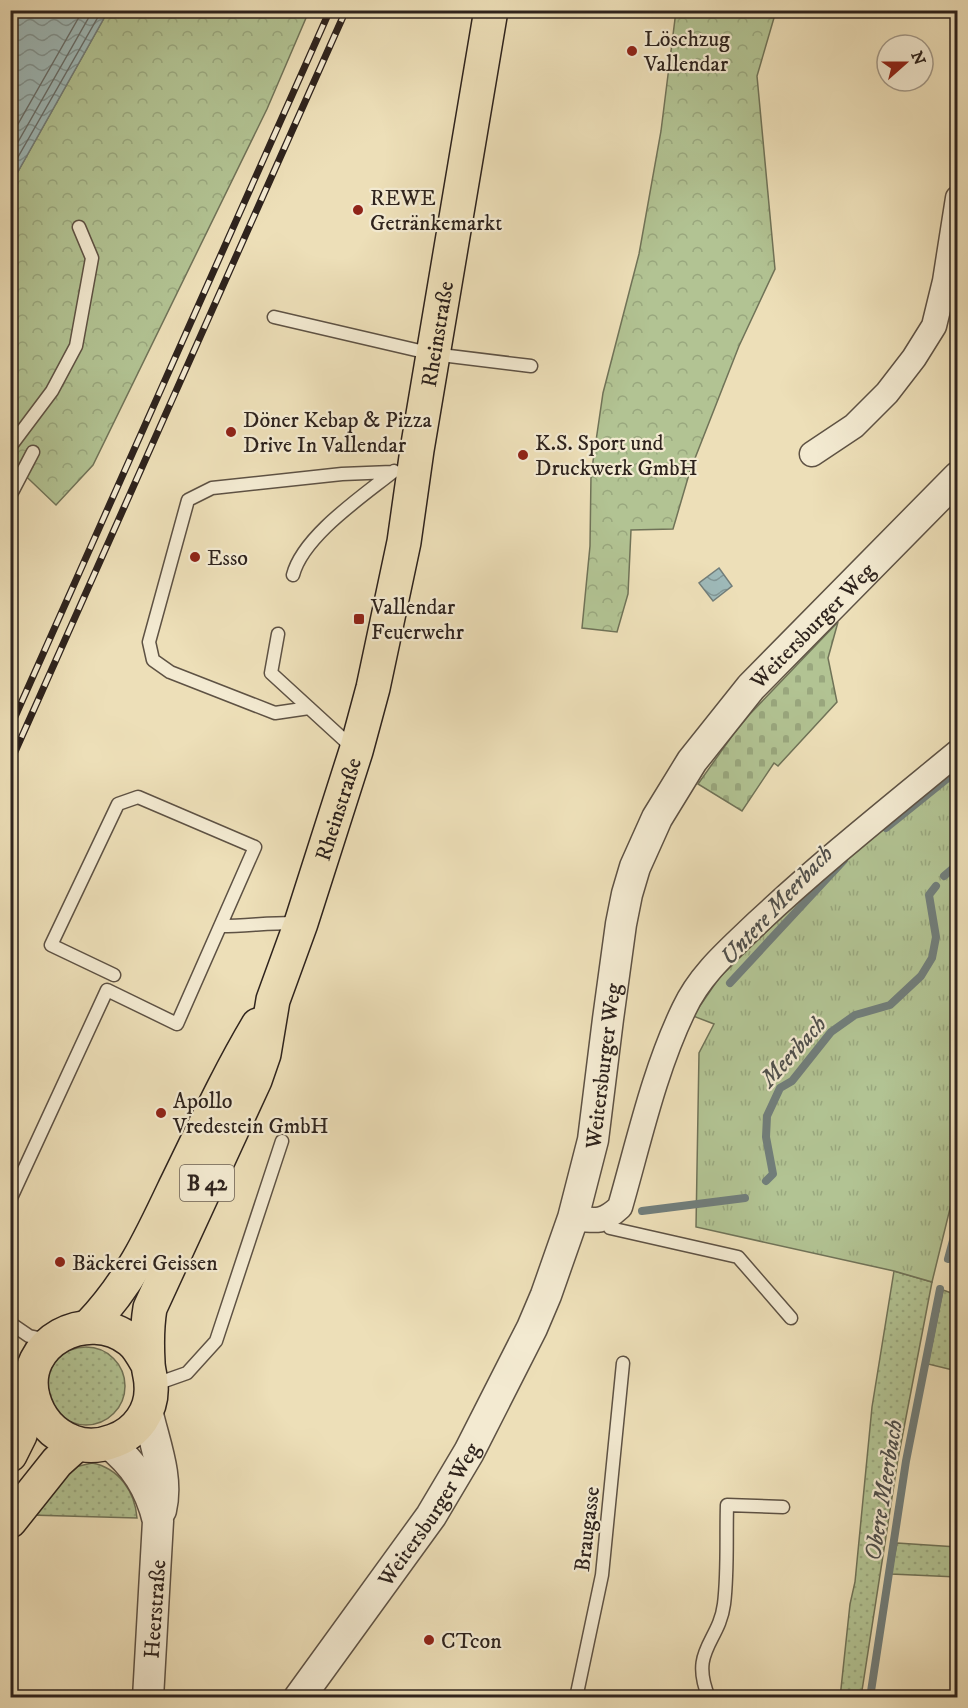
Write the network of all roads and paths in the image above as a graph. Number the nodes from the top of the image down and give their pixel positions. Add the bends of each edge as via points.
1 (491, 10) edge
2 (957, 198) edge
3 (79, 227) dead end
4 (274, 317) dead end
5 (433, 354) junction
6 (531, 366) dead end
7 (10, 447) edge
8 (417, 450) junction
9 (33, 452) dead end
10 (812, 454) dead end
11 (392, 472) junction
12 (957, 477) edge
13 (10, 496) edge
14 (293, 575) dead end
15 (278, 634) dead end
16 (309, 708) junction
17 (356, 752) junction
18 (957, 752) edge
19 (301, 923) junction
20 (221, 926) junction
21 (114, 975) dead end
22 (273, 1000) junction
23 (282, 1141) dead end
24 (10, 1200) edge
25 (573, 1218) junction
26 (608, 1218) junction
27 (791, 1318) dead end
28 (10, 1323) edge
29 (89, 1326) junction
30 (52, 1340) junction
31 (623, 1363) dead end
32 (25, 1383) edge
33 (149, 1387) junction
34 (93, 1444) junction
35 (10, 1455) edge
36 (783, 1507) dead end
37 (10, 1521) edge
38 (158, 1521) junction
39 (148, 1698) edge
40 (299, 1698) edge
41 (576, 1698) edge
42 (709, 1698) edge

1 - 5 main road, Rheinstraße / B 42
2 - 10 street via 934,326 887,393 854,426
3 - 7 lane via 92,258 76,346 52,391
4 - 5 lane
5 - 6 lane
5 - 8 main road, Rheinstraße / B 42
8 - 11 lane
8 - 17 main road, Rheinstraße / B 42 via 404,542
9 - 13 lane
11 - 14 lane via 333,519 296,563
11 - 16 lane via 212,488 188,500 149,642 153,660 170,672 274,713
12 - 25 street, Weitersburger Weg via 751,687 692,761 657,818 635,867 621,924 593,1140
15 - 16 lane via 271,673
16 - 17 lane
17 - 19 main road, Rheinstraße / B 42
18 - 26 street via 799,883 700,982 684,1007 659,1070 620,1207
19 - 20 lane
19 - 22 main road, Rheinstraße / B 42
20 - 21 lane via 255,847 138,796 118,804 51,945
20 - 24 lane via 177,1024 107,990
22 - 29 main road, Rheinstraße / B 42 via 233,1069 139,1260 111,1303
22 - 33 main road, Rheinstraße / B 42 via 264,1054 255,1080 150,1308
23 - 33 lane via 216,1341 187,1373
25 - 26 street
25 - 40 street, Weitersburger Weg via 532,1328 469,1452 431,1516
26 - 27 lane via 610,1228 738,1257
28 - 30 lane via 29,1336
29 - 30 main road, Rheinstraße / B 42
29 - 33 main road via 111,1330 131,1340 141,1352
30 - 32 main road
31 - 41 lane, Braugasse via 602,1575
32 - 34 main road via 47,1426 61,1437
32 - 35 main road via 20,1435
33 - 34 main road via 140,1422 133,1430 125,1436
33 - 38 street, Heerstraße via 162,1473
34 - 37 main road via 57,1462
34 - 38 street, Heerstraße via 127,1459 147,1486
36 - 42 lane via 727,1505 724,1607 702,1666 702,1681
38 - 39 street, Heerstraße

